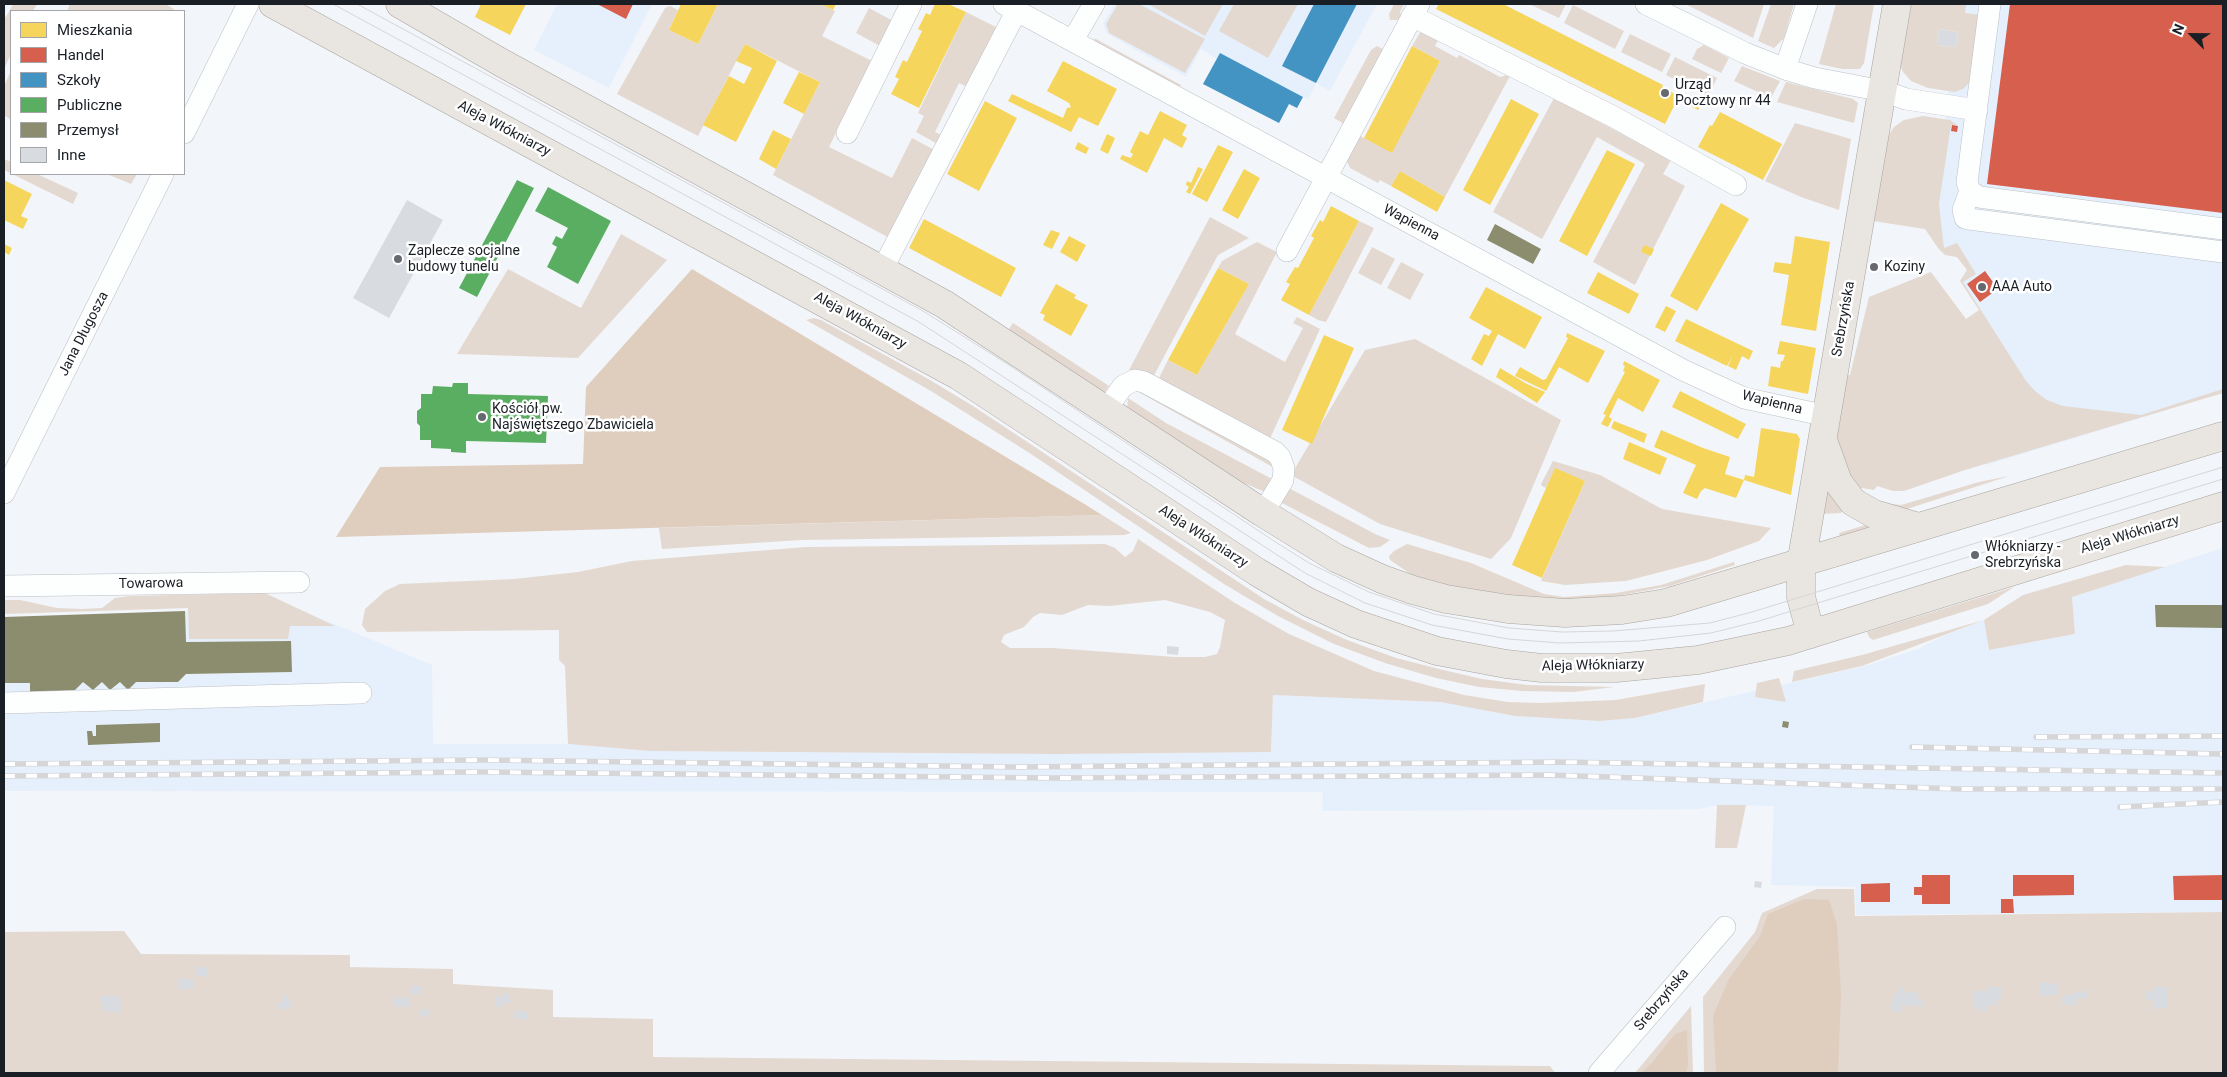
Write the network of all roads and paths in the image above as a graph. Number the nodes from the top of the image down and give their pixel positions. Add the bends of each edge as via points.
1 (248, 4) edge
2 (272, 4) edge
3 (400, 4) edge
4 (910, 4) edge
5 (1094, 4) edge
6 (1646, 4) edge
7 (1807, 4) edge
8 (1897, 4) edge
9 (1990, 4) edge
10 (1010, 7) edge
11 (1416, 10) edge
12 (1073, 40) junction
13 (1785, 69) junction
14 (1883, 91) junction
15 (1977, 110) junction
16 (185, 131) edge
17 (847, 133) dead end
18 (163, 175) edge
19 (1326, 177) junction
20 (1736, 185) dead end
21 (1970, 191) junction
22 (2223, 229) edge
23 (1287, 251) dead end
24 (2223, 252) edge
25 (882, 270) junction
26 (1106, 410) junction
27 (1825, 427) junction
28 (2223, 436) edge
29 (4, 493) edge
30 (2223, 506) edge
31 (1262, 513) junction
32 (1918, 527) junction
33 (1800, 564) junction
34 (299, 582) dead end
35 (4, 586) edge
36 (1811, 634) junction
37 (361, 693) dead end
38 (4, 703) edge
39 (1725, 927) dead end
40 (1599, 1073) edge

1 - 16 street
2 - 36 main road, Aleja Włókniarzy via 951,372 1264,577 1356,624 1410,643 1470,658 1542,668 1584,669 1655,666 1698,660
3 - 25 main road
4 - 17 street
5 - 12 street
6 - 13 street
7 - 13 street
8 - 14 main road, Srebrzyńska
9 - 15 street
10 - 12 street, Wapienna
10 - 25 street
11 - 19 street
11 - 20 street
12 - 19 street, Wapienna
13 - 14 street
14 - 15 street via 1906,99
14 - 27 main road, Srebrzyńska
15 - 21 street via 1967,182
18 - 29 street, Jana Długosza
19 - 23 street
19 - 27 street, Wapienna via 1683,370 1744,398
21 - 22 street via 1979,197
21 - 24 street via 1963,210 1965,218 1969,219
25 - 26 main road via 974,323
26 - 31 main road
26 - 31 street via 1123,386 1135,380 1144,382 1275,452 1284,468 1283,480
27 - 32 main road via 1836,476 1853,502 1874,514
27 - 33 main road, Srebrzyńska
28 - 32 main road
30 - 36 main road, Aleja Włókniarzy
31 - 33 main road via 1336,558 1382,579 1446,599 1508,609 1566,613 1622,610 1686,598
32 - 33 main road
33 - 36 main road, Srebrzyńska via 1801,597
34 - 35 street, Towarowa
37 - 38 street
39 - 40 street, Srebrzyńska

